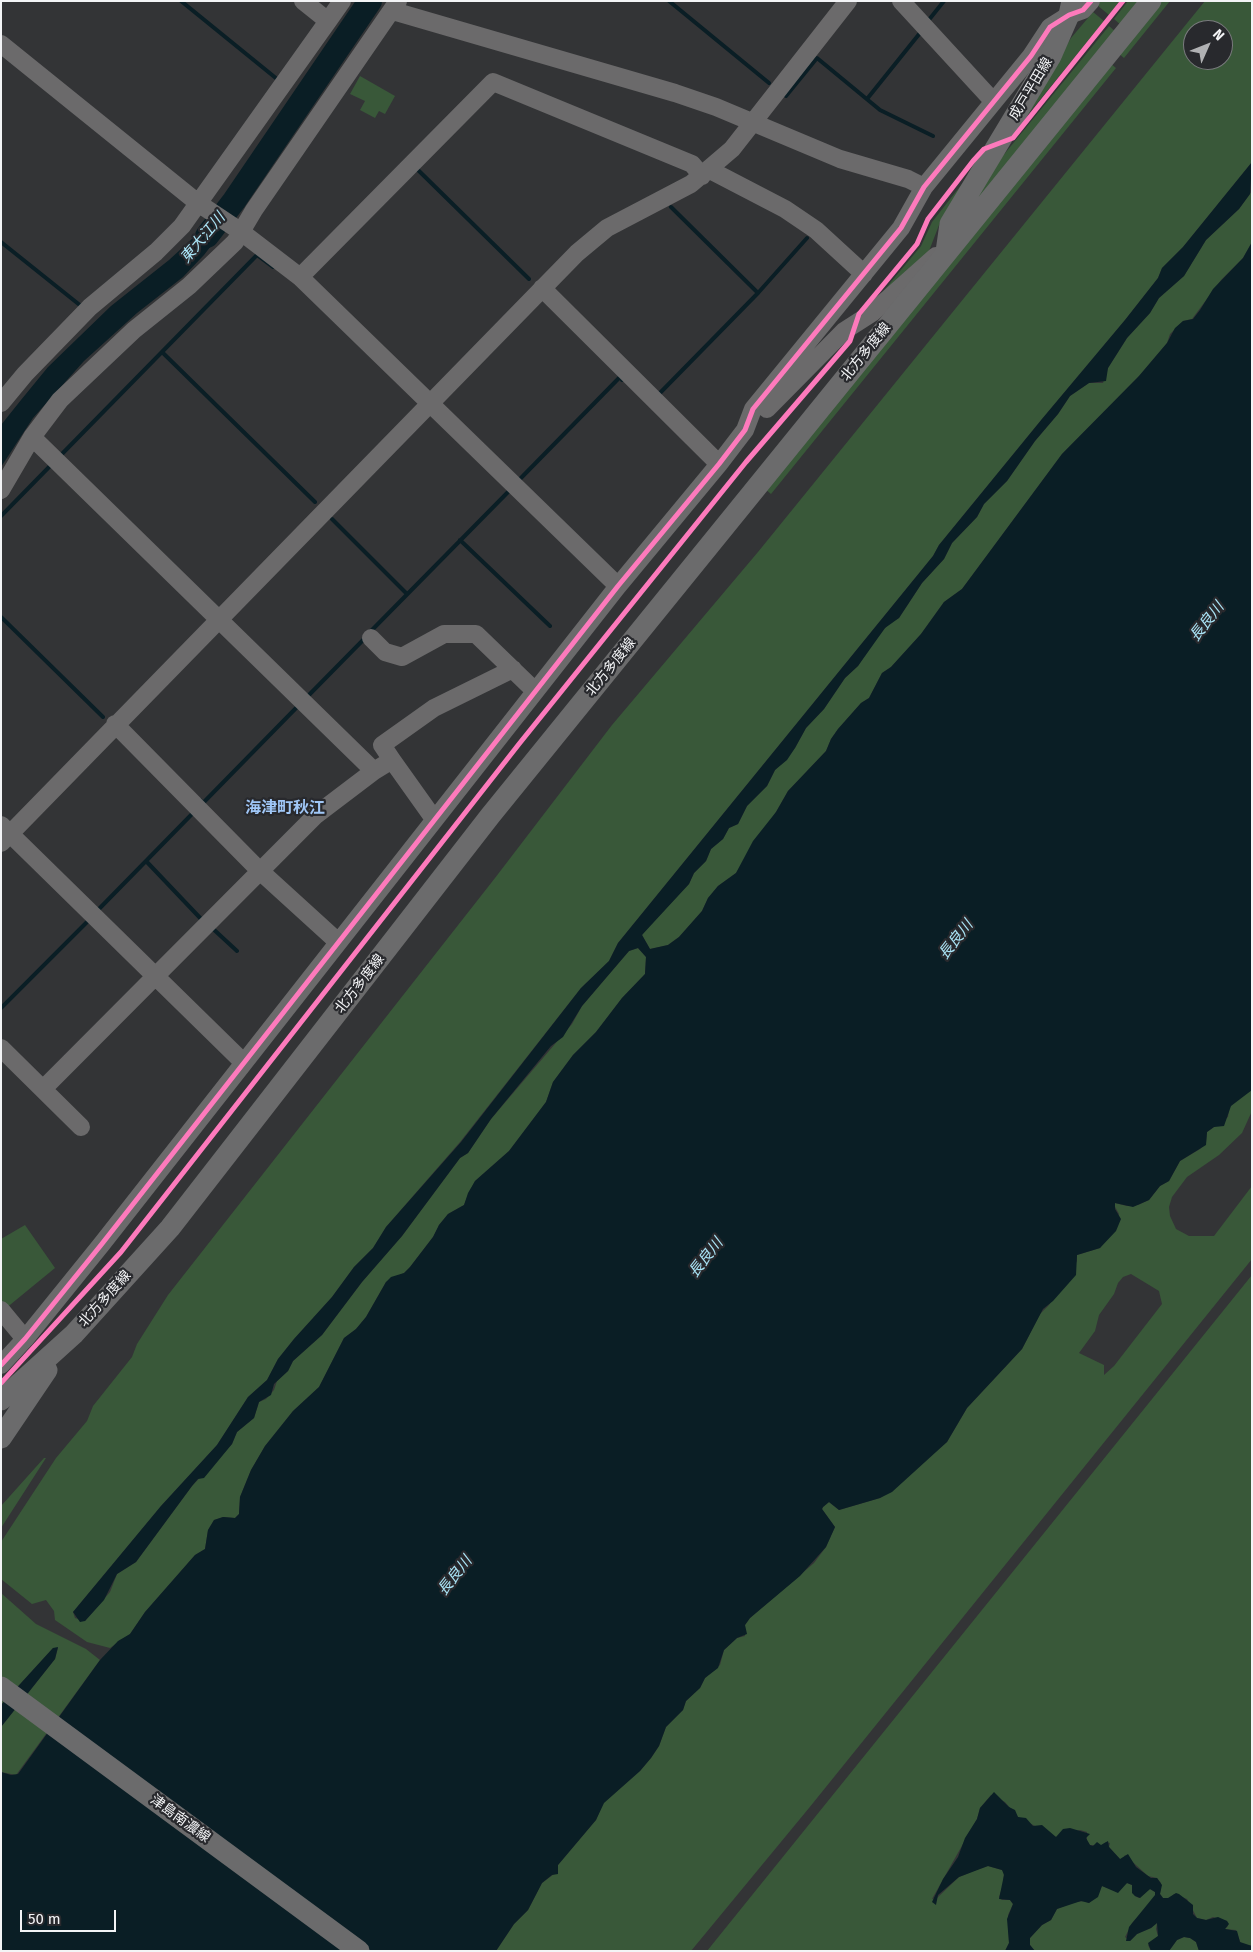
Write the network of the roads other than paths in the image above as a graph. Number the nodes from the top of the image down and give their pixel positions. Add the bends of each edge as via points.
1 (303, 1) edge
2 (342, 1) edge
3 (848, 1) edge
4 (900, 1) edge
5 (1091, 1) edge
6 (1151, 1) edge
7 (395, 6) edge
8 (1070, 8) edge
9 (328, 21) junction
10 (1, 44) edge
11 (993, 101) junction
12 (751, 123) junction
13 (706, 173) junction
14 (924, 187) junction
15 (200, 204) junction
16 (238, 230) junction
17 (945, 254) junction
18 (864, 274) junction
19 (300, 277) junction
20 (542, 288) junction
21 (431, 402) junction
22 (1, 403) edge
23 (745, 430) junction
24 (32, 437) junction
25 (720, 464) junction
26 (1, 490) edge
27 (618, 586) junction
28 (218, 620) junction
29 (371, 638) dead end
30 (513, 669) junction
31 (535, 691) junction
32 (115, 724) junction
33 (392, 760) junction
34 (374, 771) junction
35 (434, 819) junction
36 (4, 834) edge
37 (260, 870) junction
38 (338, 942) junction
39 (154, 975) junction
40 (3, 1055) edge
41 (243, 1062) junction
42 (43, 1089) junction
43 (81, 1127) dead end
44 (1, 1310) edge
45 (74, 1334) junction
46 (25, 1339) junction
47 (1, 1365) edge
48 (1, 1400) edge
49 (1, 1438) edge
50 (1, 1687) edge
51 (359, 1951) edge

1 - 9 street
2 - 9 street
3 - 12 street
4 - 11 street
5 - 8 street via 1083,10
6 - 17 main road, 北方多度線
7 - 12 street via 675,93
7 - 16 street
8 - 11 street via 1050,27 1031,56
8 - 17 main road, 成戸平田線 via 1050,56 950,224
9 - 15 street
10 - 15 street
11 - 14 street
12 - 13 street via 732,149
12 - 14 street via 840,160 908,179
13 - 18 street via 785,209 816,230
13 - 19 street via 692,164 493,82
13 - 20 street via 607,228
14 - 18 street via 901,228
15 - 16 street
15 - 22 street via 156,252 90,307
16 - 19 street
16 - 24 street via 235,242 60,400
17 - 23 street via 934,256 872,313 844,331
17 - 45 main road, 北方多度線 via 490,816 170,1228
18 - 23 street via 753,409
19 - 21 street
20 - 21 street
20 - 25 street
21 - 27 street
21 - 28 street
23 - 25 street
24 - 26 street
24 - 28 street
25 - 27 street
27 - 31 street
28 - 32 street
28 - 34 street
29 - 30 street via 385,652 402,657 444,634 476,634
30 - 31 street
30 - 33 street via 434,708 382,745
31 - 35 street
32 - 36 street
32 - 37 street
33 - 34 street
33 - 35 street
34 - 37 street via 316,815
35 - 38 street
36 - 39 street
37 - 38 street
37 - 39 street
38 - 41 street
39 - 41 street
39 - 42 street
40 - 42 street
41 - 46 street
42 - 43 street
44 - 46 street
45 - 48 main road
45 - 49 main road
46 - 47 street
50 - 51 main road, 津島南濃線

